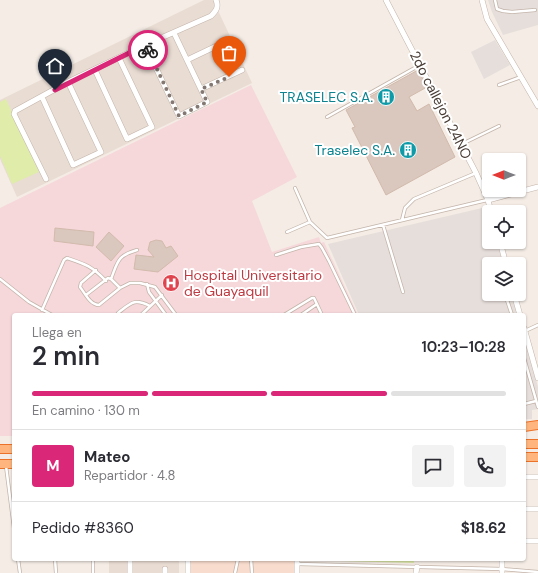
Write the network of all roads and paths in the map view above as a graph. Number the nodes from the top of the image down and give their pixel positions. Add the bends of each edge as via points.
1 (216, 0) edge
2 (386, 0) edge
3 (482, 0) edge
4 (495, 0) edge
5 (535, 10) dead end
6 (174, 33) junction
7 (229, 40) dead end
8 (145, 45) junction
9 (119, 58) junction
10 (187, 60) junction
11 (420, 65) junction
12 (95, 70) junction
13 (242, 70) dead end
14 (521, 77) junction
15 (68, 82) junction
16 (499, 85) dead end
17 (201, 89) junction
18 (42, 97) junction
19 (538, 106) edge
20 (327, 117) dead end
21 (499, 126) dead end
22 (461, 144) junction
23 (476, 173) junction
24 (46, 179) dead end
25 (538, 187) edge
26 (295, 188) dead end
27 (488, 200) junction
28 (489, 205) edge
29 (402, 220) junction
30 (310, 222) junction
31 (383, 225) junction
32 (287, 232) dead end
33 (137, 250) dead end
34 (276, 255) dead end
35 (96, 270) junction
36 (0, 279) edge
37 (112, 279) junction
38 (106, 280) junction
39 (147, 284) junction
40 (120, 288) junction
41 (402, 292) dead end
42 (86, 295) junction
43 (162, 295) junction
44 (155, 301) junction
45 (507, 301) edge
46 (516, 301) edge
47 (318, 304) junction
48 (150, 306) junction
49 (42, 310) junction
50 (48, 313) edge
51 (118, 313) edge
52 (142, 313) edge
53 (163, 313) edge
54 (175, 313) edge
55 (287, 313) edge
56 (304, 313) edge
57 (321, 313) edge
58 (354, 313) edge
59 (511, 313) edge
60 (519, 313) edge
61 (538, 325) edge
62 (526, 329) edge
63 (526, 337) edge
64 (526, 365) edge
65 (538, 378) edge
66 (536, 401) junction
67 (526, 404) edge
68 (538, 407) edge
69 (538, 425) edge
70 (526, 427) edge
71 (526, 444) edge
72 (538, 444) edge
73 (0, 449) edge
74 (12, 449) edge
75 (526, 457) edge
76 (526, 457) edge
77 (538, 457) edge
78 (538, 460) edge
79 (6, 464) edge
80 (526, 477) edge
81 (538, 477) edge
82 (12, 509) edge
83 (526, 509) edge
84 (538, 509) edge
85 (526, 540) edge
86 (538, 541) edge
87 (18, 561) edge
88 (55, 561) edge
89 (93, 561) edge
90 (130, 561) edge
91 (188, 561) edge
92 (238, 561) edge
93 (251, 561) edge
94 (297, 561) edge
95 (416, 567) junction
96 (502, 571) edge
97 (538, 572) edge
98 (20, 573) edge
99 (56, 573) edge
100 (93, 573) edge
101 (130, 573) edge
102 (188, 573) edge
103 (235, 573) edge
104 (252, 573) edge
105 (297, 573) edge
106 (416, 573) edge

1 - 6 street via 216,11 211,16
2 - 11 street, 2do callejon 24NO
3 - 14 street via 487,18
4 - 5 lane via 497,9 503,11
6 - 8 street
6 - 10 street
7 - 10 street
8 - 9 street
8 - 17 street via 179,116 207,102
9 - 12 street
9 - 12 street via 152,127 134,136 127,139
10 - 17 street
11 - 20 lane
11 - 22 street, 2do callejon 24NO
12 - 15 street
13 - 17 street
14 - 16 lane
14 - 19 street
15 - 18 street
15 - 18 street via 101,152 73,165
18 - 24 street via 17,109 14,114
21 - 22 lane
22 - 23 street, 2do callejon 24NO
23 - 27 street, 2do callejon 24NO
23 - 29 lane via 414,199 405,208
25 - 27 street
26 - 30 lane
27 - 28 street, 2do callejon 24NO
27 - 29 lane
29 - 31 lane
30 - 31 lane via 327,238
30 - 32 lane
31 - 41 lane
33 - 37 lane via 125,253 119,258
34 - 58 lane via 319,244
35 - 38 lane
35 - 42 lane via 81,283 80,287
35 - 49 lane via 67,258 64,260
36 - 49 lane
37 - 38 lane
37 - 40 lane
38 - 42 lane
39 - 40 lane via 130,283
39 - 43 lane via 155,287
39 - 44 lane
40 - 42 lane via 99,305 92,303
43 - 44 lane
43 - 54 lane
44 - 48 lane
44 - 53 lane
45 - 59 lane
46 - 60 street
47 - 55 lane via 312,298
47 - 56 lane
47 - 57 lane
48 - 51 lane via 141,302 131,302
48 - 52 lane
49 - 50 lane
61 - 62 lane
63 - 65 street
64 - 66 lane
66 - 67 lane
66 - 68 lane
69 - 70 highway
71 - 72 highway
73 - 74 highway
75 - 77 highway
76 - 78 highway
79 - 82 lane
80 - 81 street
83 - 84 street
85 - 86 street
87 - 98 lane
88 - 99 lane
89 - 100 lane
90 - 101 street
91 - 102 street
92 - 103 lane
93 - 104 lane
94 - 95 lane
94 - 105 street
95 - 96 lane
95 - 106 street
96 - 97 lane

